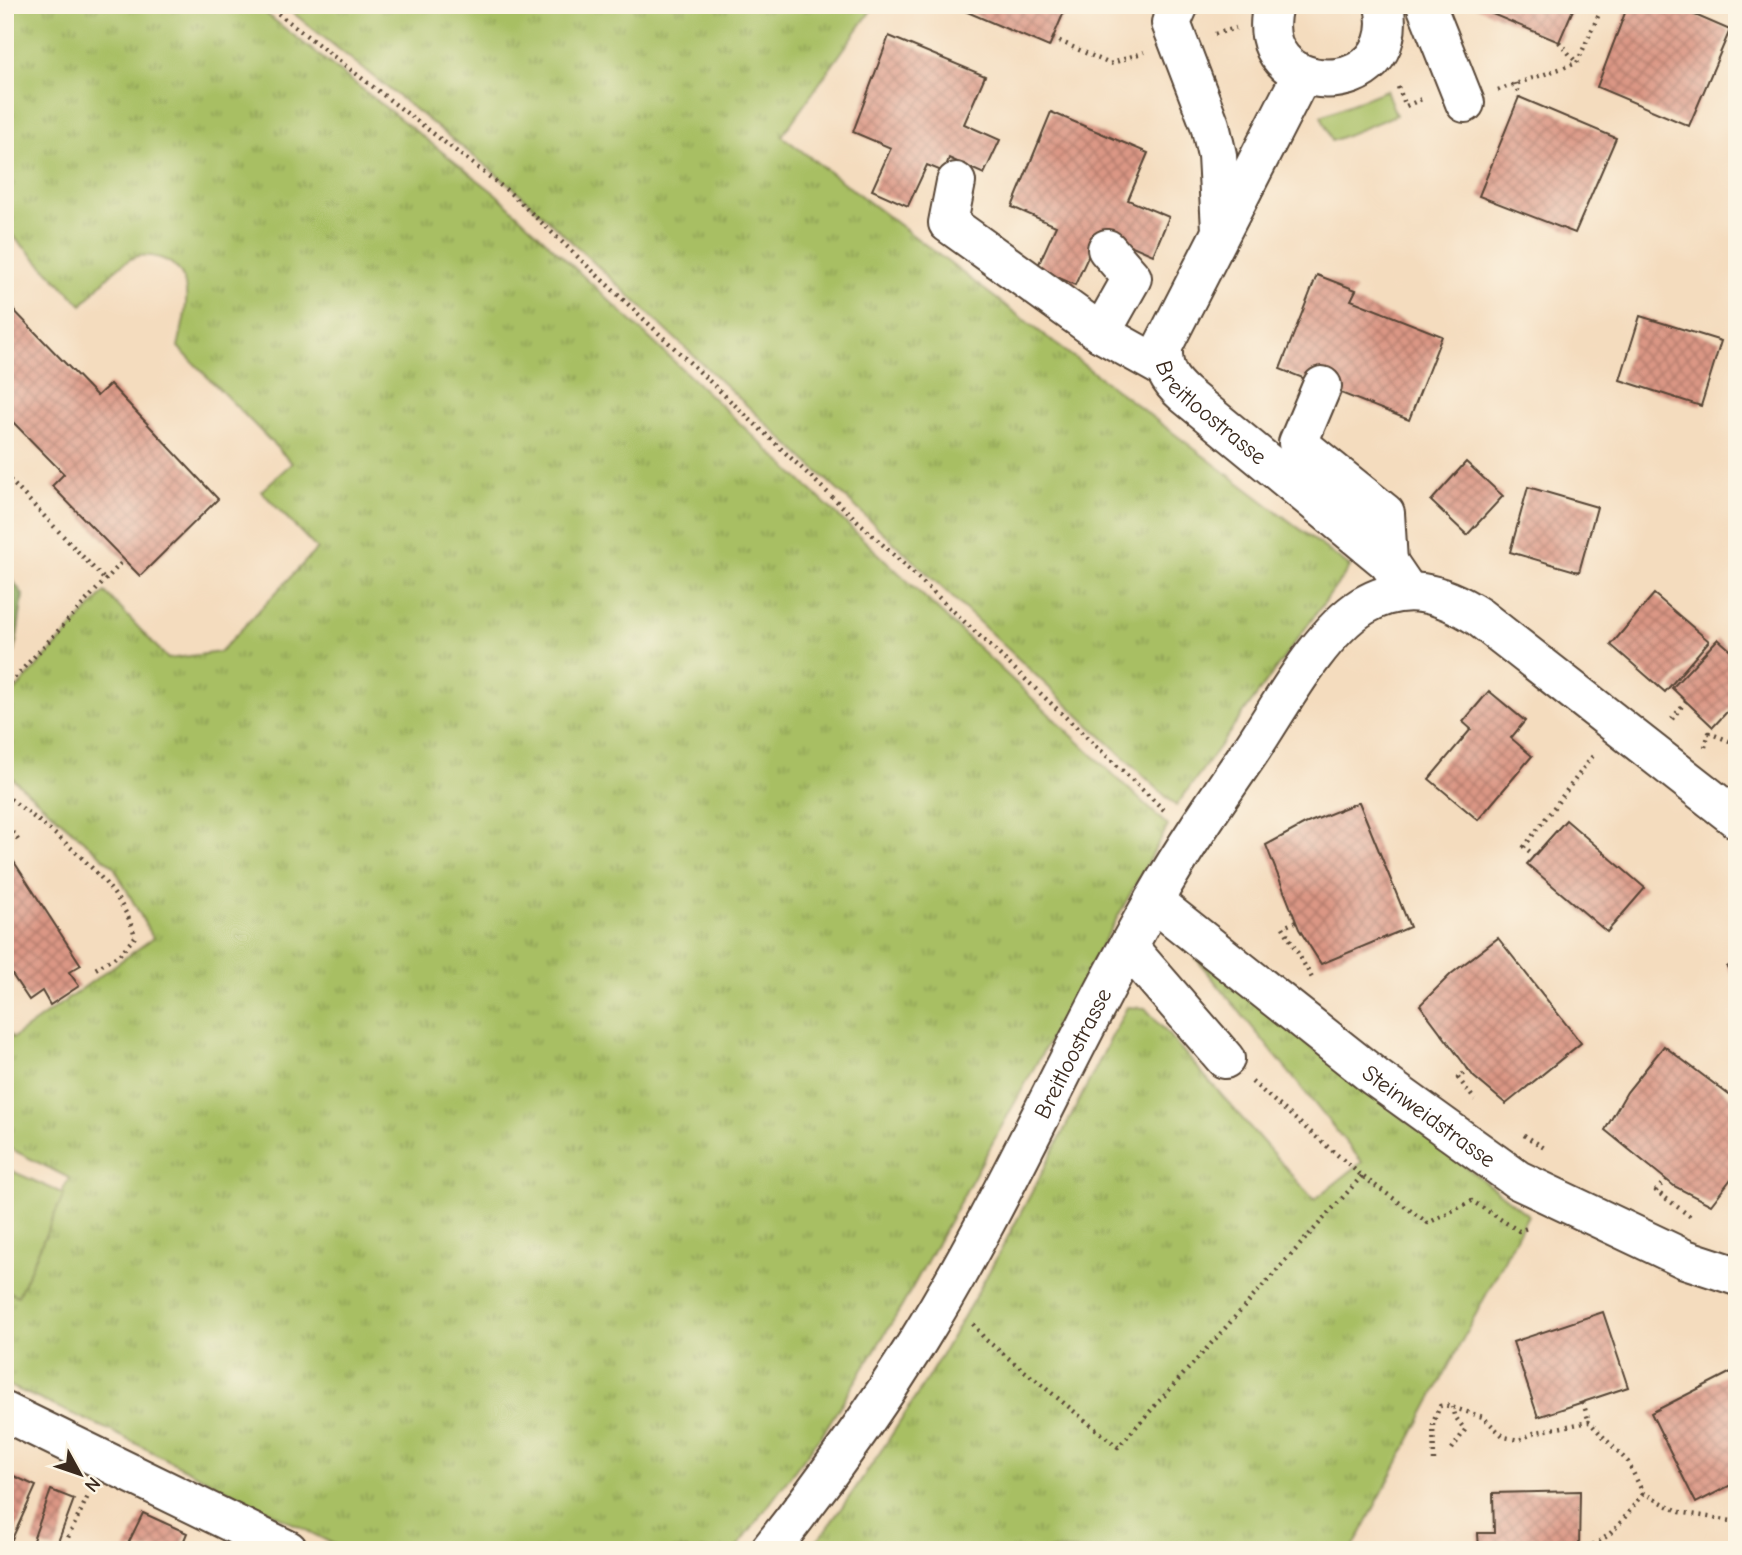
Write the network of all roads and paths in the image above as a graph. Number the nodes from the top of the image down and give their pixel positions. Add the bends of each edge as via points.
1 (267, 5) edge
2 (1273, 5) edge
3 (1384, 5) edge
4 (1426, 5) edge
5 (1603, 5) edge
6 (1178, 22) edge
7 (1052, 38) dead end
8 (1559, 43) dead end
9 (1577, 63) junction
10 (1302, 74) junction
11 (1395, 79) dead end
12 (1515, 83) junction
13 (1520, 97) dead end
14 (1465, 103) joint
15 (1406, 106) dead end
16 (956, 182) dead end
17 (1221, 232) junction
18 (1107, 248) dead end
19 (1101, 333) junction
20 (1162, 367) junction
21 (1322, 386) dead end
22 (5, 475) edge
23 (124, 560) dead end
24 (1398, 576) junction
25 (105, 580) junction
26 (5, 688) edge
27 (1686, 701) dead end
28 (1671, 721) dead end
29 (1737, 744) edge
30 (1596, 752) dead end
31 (1704, 752) dead end
32 (5, 794) edge
33 (1737, 819) edge
34 (5, 821) edge
35 (1192, 836) junction
36 (18, 840) dead end
37 (1535, 856) dead end
38 (1153, 901) junction
39 (1296, 922) dead end
40 (1128, 947) junction
41 (92, 971) dead end
42 (1313, 983) dead end
43 (1225, 1059) joint
44 (1362, 1176) junction
45 (1666, 1179) dead end
46 (1700, 1221) dead end
47 (1536, 1224) dead end
48 (1737, 1276) edge
49 (985, 1339) dead end
50 (1583, 1402) dead end
51 (1452, 1407) junction
52 (5, 1412) edge
53 (1589, 1422) junction
54 (1452, 1449) dead end
55 (105, 1460) junction
56 (1434, 1461) dead end
57 (1643, 1493) junction
58 (1737, 1522) edge
59 (1579, 1548) dead end
60 (62, 1550) edge
61 (288, 1550) edge
62 (770, 1550) edge

1 - 35 path via 509,192
2 - 10 street via 1271,37 1279,55
3 - 10 street via 1386,27 1381,47 1370,63 1353,75 1333,80
4 - 14 street
5 - 9 path
6 - 7 path via 1110,64
6 - 17 street via 1217,155
8 - 9 path
9 - 12 path
10 - 17 street, Breitloostrasse
11 - 15 path
12 - 13 path
12 - 14 path
16 - 19 street via 948,223
17 - 20 street, Breitloostrasse via 1163,346
18 - 19 street via 1132,278
19 - 20 street
20 - 24 street, Breitloostrasse via 1172,384
21 - 24 street via 1298,443 1385,513
22 - 25 path
23 - 25 path
24 - 33 street, Breitloostrasse via 1479,617
24 - 35 street, Breitloostrasse via 1329,636
25 - 26 path
27 - 28 path
29 - 31 path via 1709,733
30 - 37 path via 1524,847
32 - 41 path via 108,885 132,924 135,937 119,955
34 - 36 path
35 - 38 street, Breitloostrasse
38 - 40 street, Breitloostrasse
38 - 48 street, Steinweidstrasse via 1375,1077 1518,1180 1685,1259
39 - 42 path via 1283,927
40 - 43 street
40 - 62 street, Breitloostrasse via 918,1341 815,1494
43 - 44 path
44 - 47 path via 1428,1223 1472,1201 1519,1231
44 - 49 path via 1118,1447
45 - 46 path via 1656,1191
50 - 53 path
51 - 53 path via 1483,1417 1504,1437 1519,1440 1536,1432
51 - 54 path via 1465,1430
51 - 56 path via 1440,1406 1433,1423
52 - 55 street
53 - 57 path via 1628,1462
55 - 60 path
55 - 61 street
57 - 58 path via 1680,1512
57 - 59 path via 1614,1531 1590,1547

